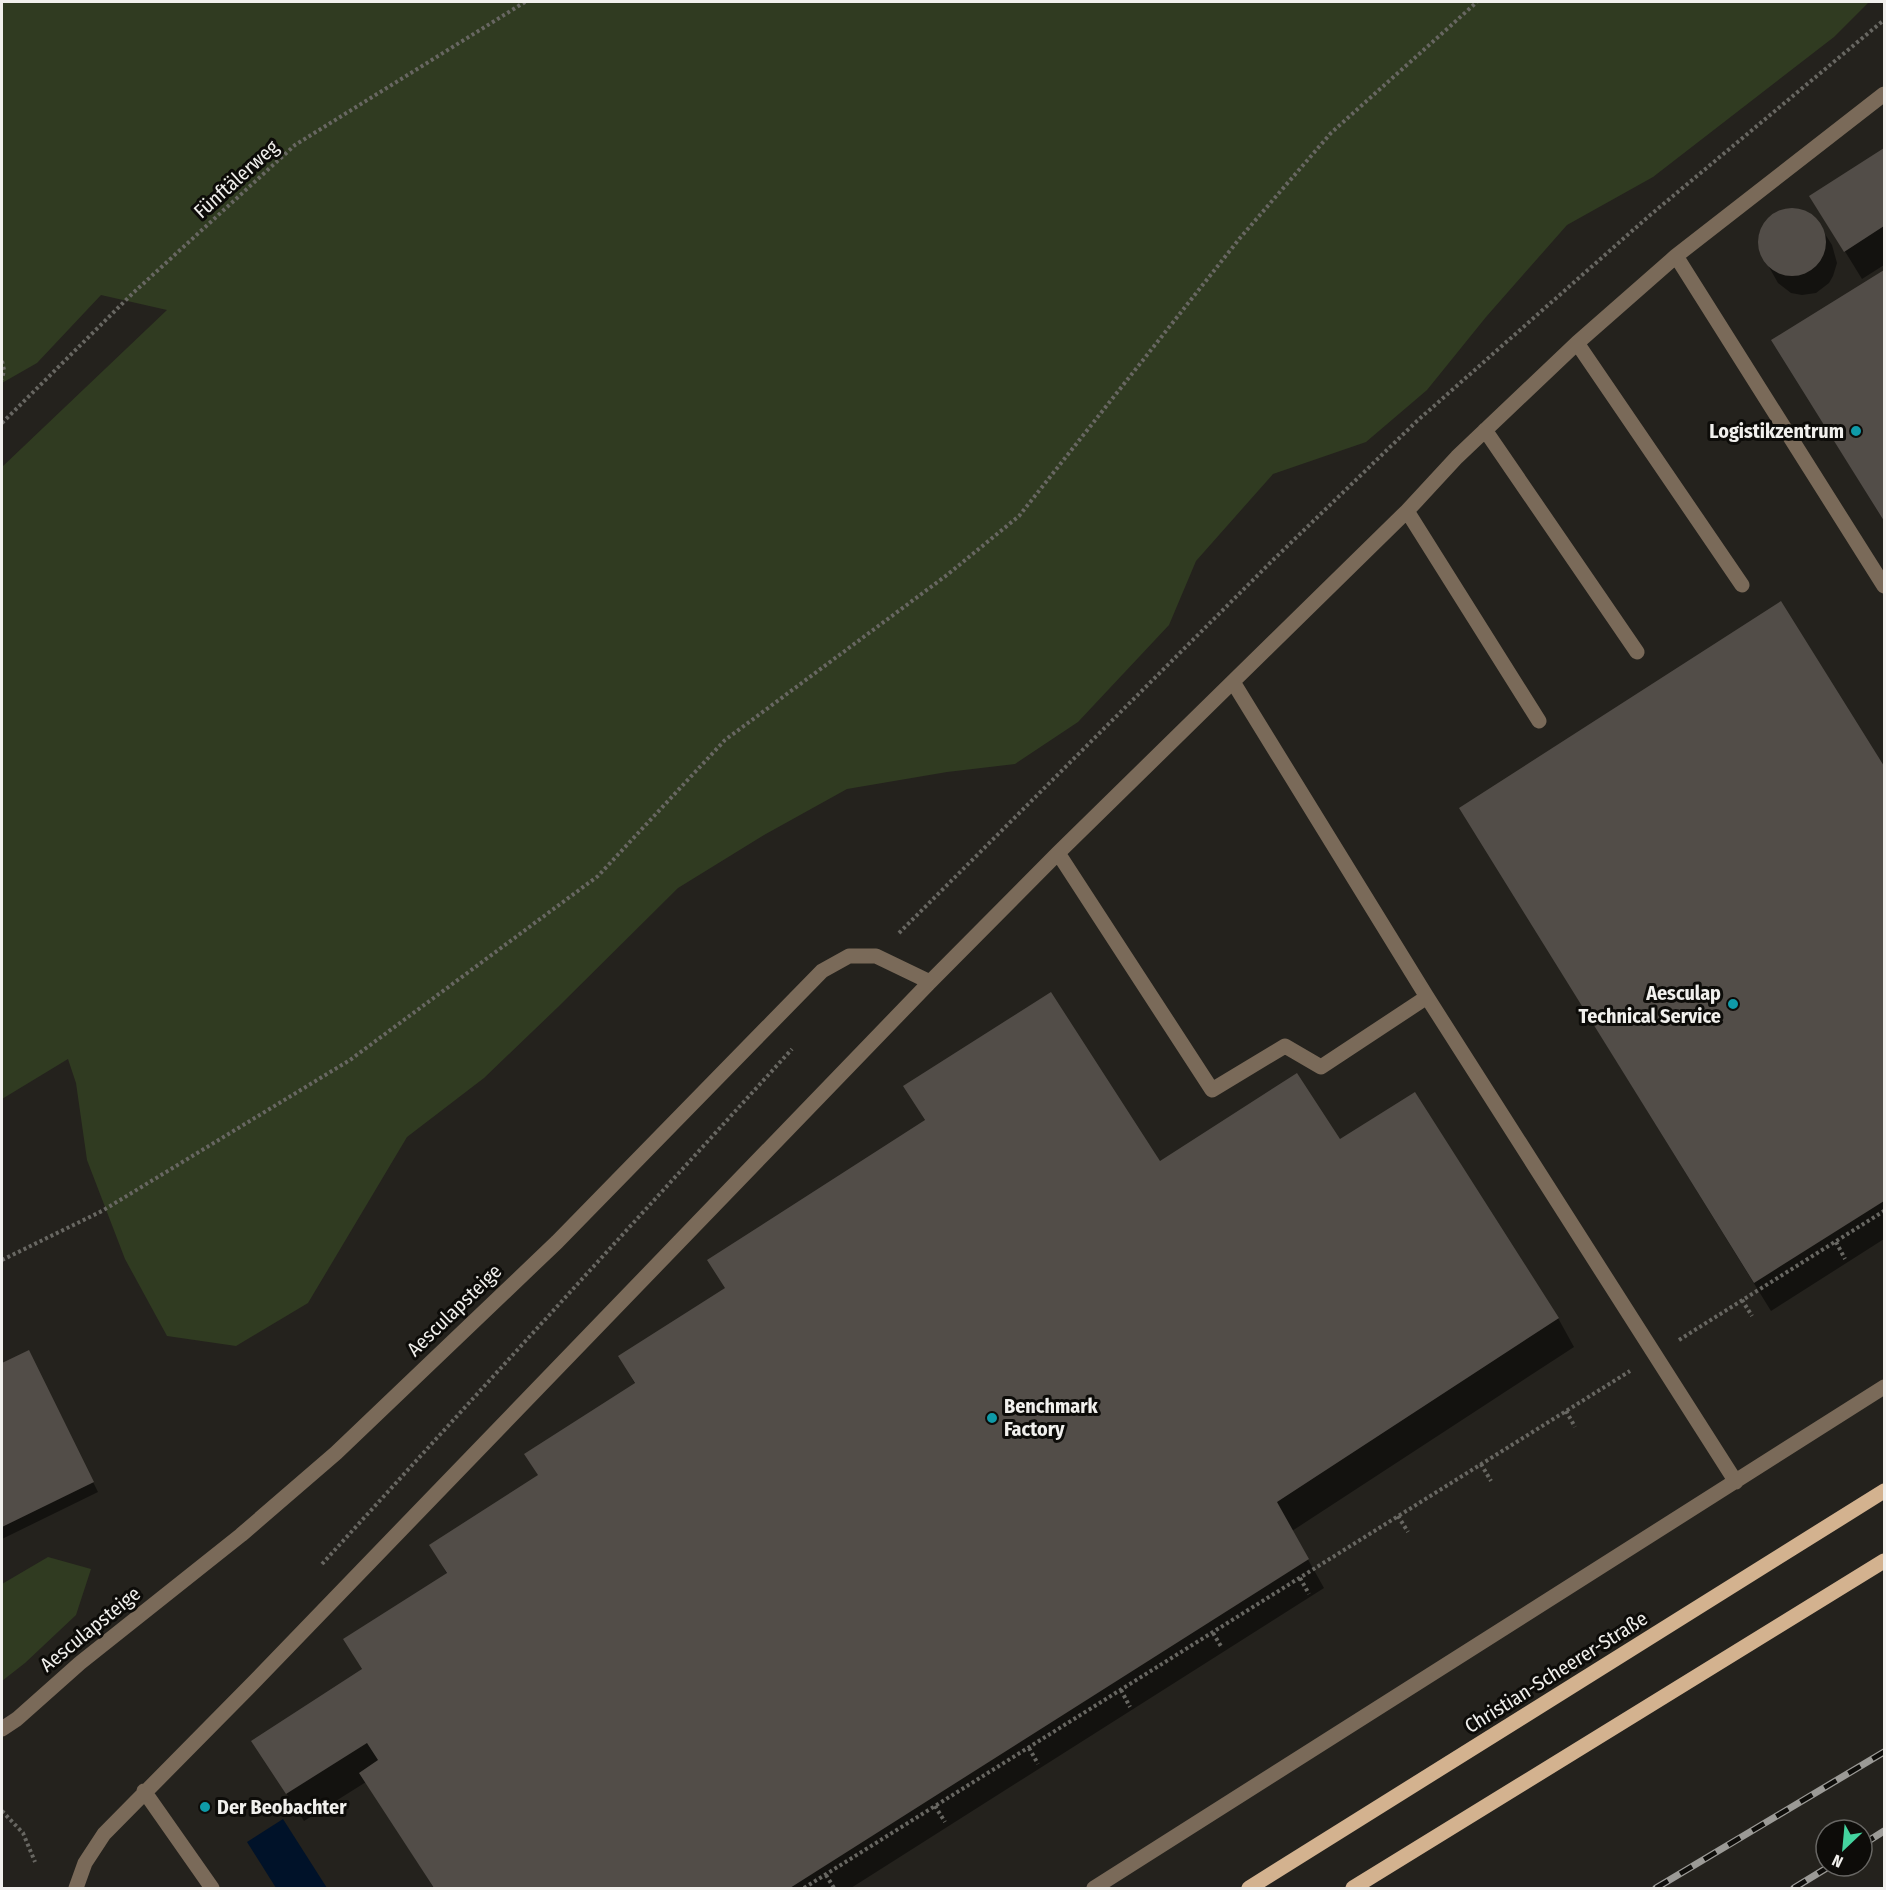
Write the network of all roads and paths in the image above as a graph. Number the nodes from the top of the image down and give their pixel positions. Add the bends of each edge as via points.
1 (525, 2) edge
2 (1477, 2) edge
3 (1884, 21) edge
4 (1884, 94) edge
5 (1676, 256) junction
6 (1577, 343) junction
7 (2, 361) edge
8 (2, 379) edge
9 (2, 423) edge
10 (1485, 430) junction
11 (1407, 511) junction
12 (1742, 585) dead end
13 (1884, 586) edge
14 (1637, 652) dead end
15 (1233, 682) junction
16 (1539, 721) dead end
17 (1058, 853) junction
18 (876, 956) junction
19 (930, 982) junction
20 (1426, 997) junction
21 (796, 1044) dead end
22 (1884, 1211) edge
23 (1836, 1242) junction
24 (1845, 1259) dead end
25 (2, 1260) edge
26 (1742, 1300) junction
27 (1752, 1316) dead end
28 (1656, 1355) junction
29 (1884, 1387) edge
30 (1566, 1411) junction
31 (1575, 1427) dead end
32 (1481, 1464) junction
33 (1491, 1481) dead end
34 (1736, 1482) junction
35 (1884, 1491) edge
36 (1398, 1516) junction
37 (1408, 1532) dead end
38 (1884, 1561) edge
39 (317, 1570) dead end
40 (1300, 1578) junction
41 (1309, 1594) dead end
42 (1213, 1633) junction
43 (1222, 1648) dead end
44 (1121, 1690) junction
45 (1130, 1707) dead end
46 (2, 1729) edge
47 (1029, 1748) junction
48 (1038, 1764) dead end
49 (144, 1791) junction
50 (935, 1806) junction
51 (2, 1811) edge
52 (945, 1822) dead end
53 (35, 1862) dead end
54 (826, 1875) junction
55 (76, 1888) edge
56 (212, 1888) edge
57 (804, 1888) edge
58 (834, 1888) edge
59 (1094, 1888) edge
60 (1249, 1888) edge
61 (1353, 1888) edge

1 - 9 path, Fünftälerweg via 295,145 133,293
2 - 25 path via 1331,133 1240,238 1019,516 947,575 725,740 598,876 350,1060 102,1211
3 - 18 path via 1649,216 1417,421
4 - 5 lane
5 - 6 lane
5 - 13 lane
6 - 10 lane
6 - 12 lane
7 - 8 path
10 - 11 lane
10 - 14 lane
11 - 15 lane
11 - 16 lane
15 - 17 lane
15 - 20 lane
17 - 19 lane
17 - 20 lane via 1212,1090 1286,1046 1321,1067
18 - 19 lane, Aesculapsteige
18 - 46 lane, Aesculapsteige via 849,956 822,970 557,1242 336,1453
19 - 49 lane
20 - 28 lane
21 - 39 path
22 - 23 path
23 - 24 path
23 - 26 path
26 - 27 path
26 - 28 path
28 - 30 path
28 - 34 lane
29 - 34 lane
30 - 31 path
30 - 32 path
32 - 33 path
32 - 36 path
34 - 59 lane
35 - 60 main road, Christian-Scheerer-Straße
36 - 37 path
36 - 40 path
38 - 61 main road
40 - 41 path
40 - 42 path
42 - 43 path
42 - 44 path
44 - 45 path
44 - 47 path
47 - 48 path
47 - 50 path
49 - 55 lane via 104,1834 85,1863
49 - 56 lane
50 - 52 path
50 - 54 path
51 - 53 path via 23,1833
54 - 57 path
54 - 58 path

